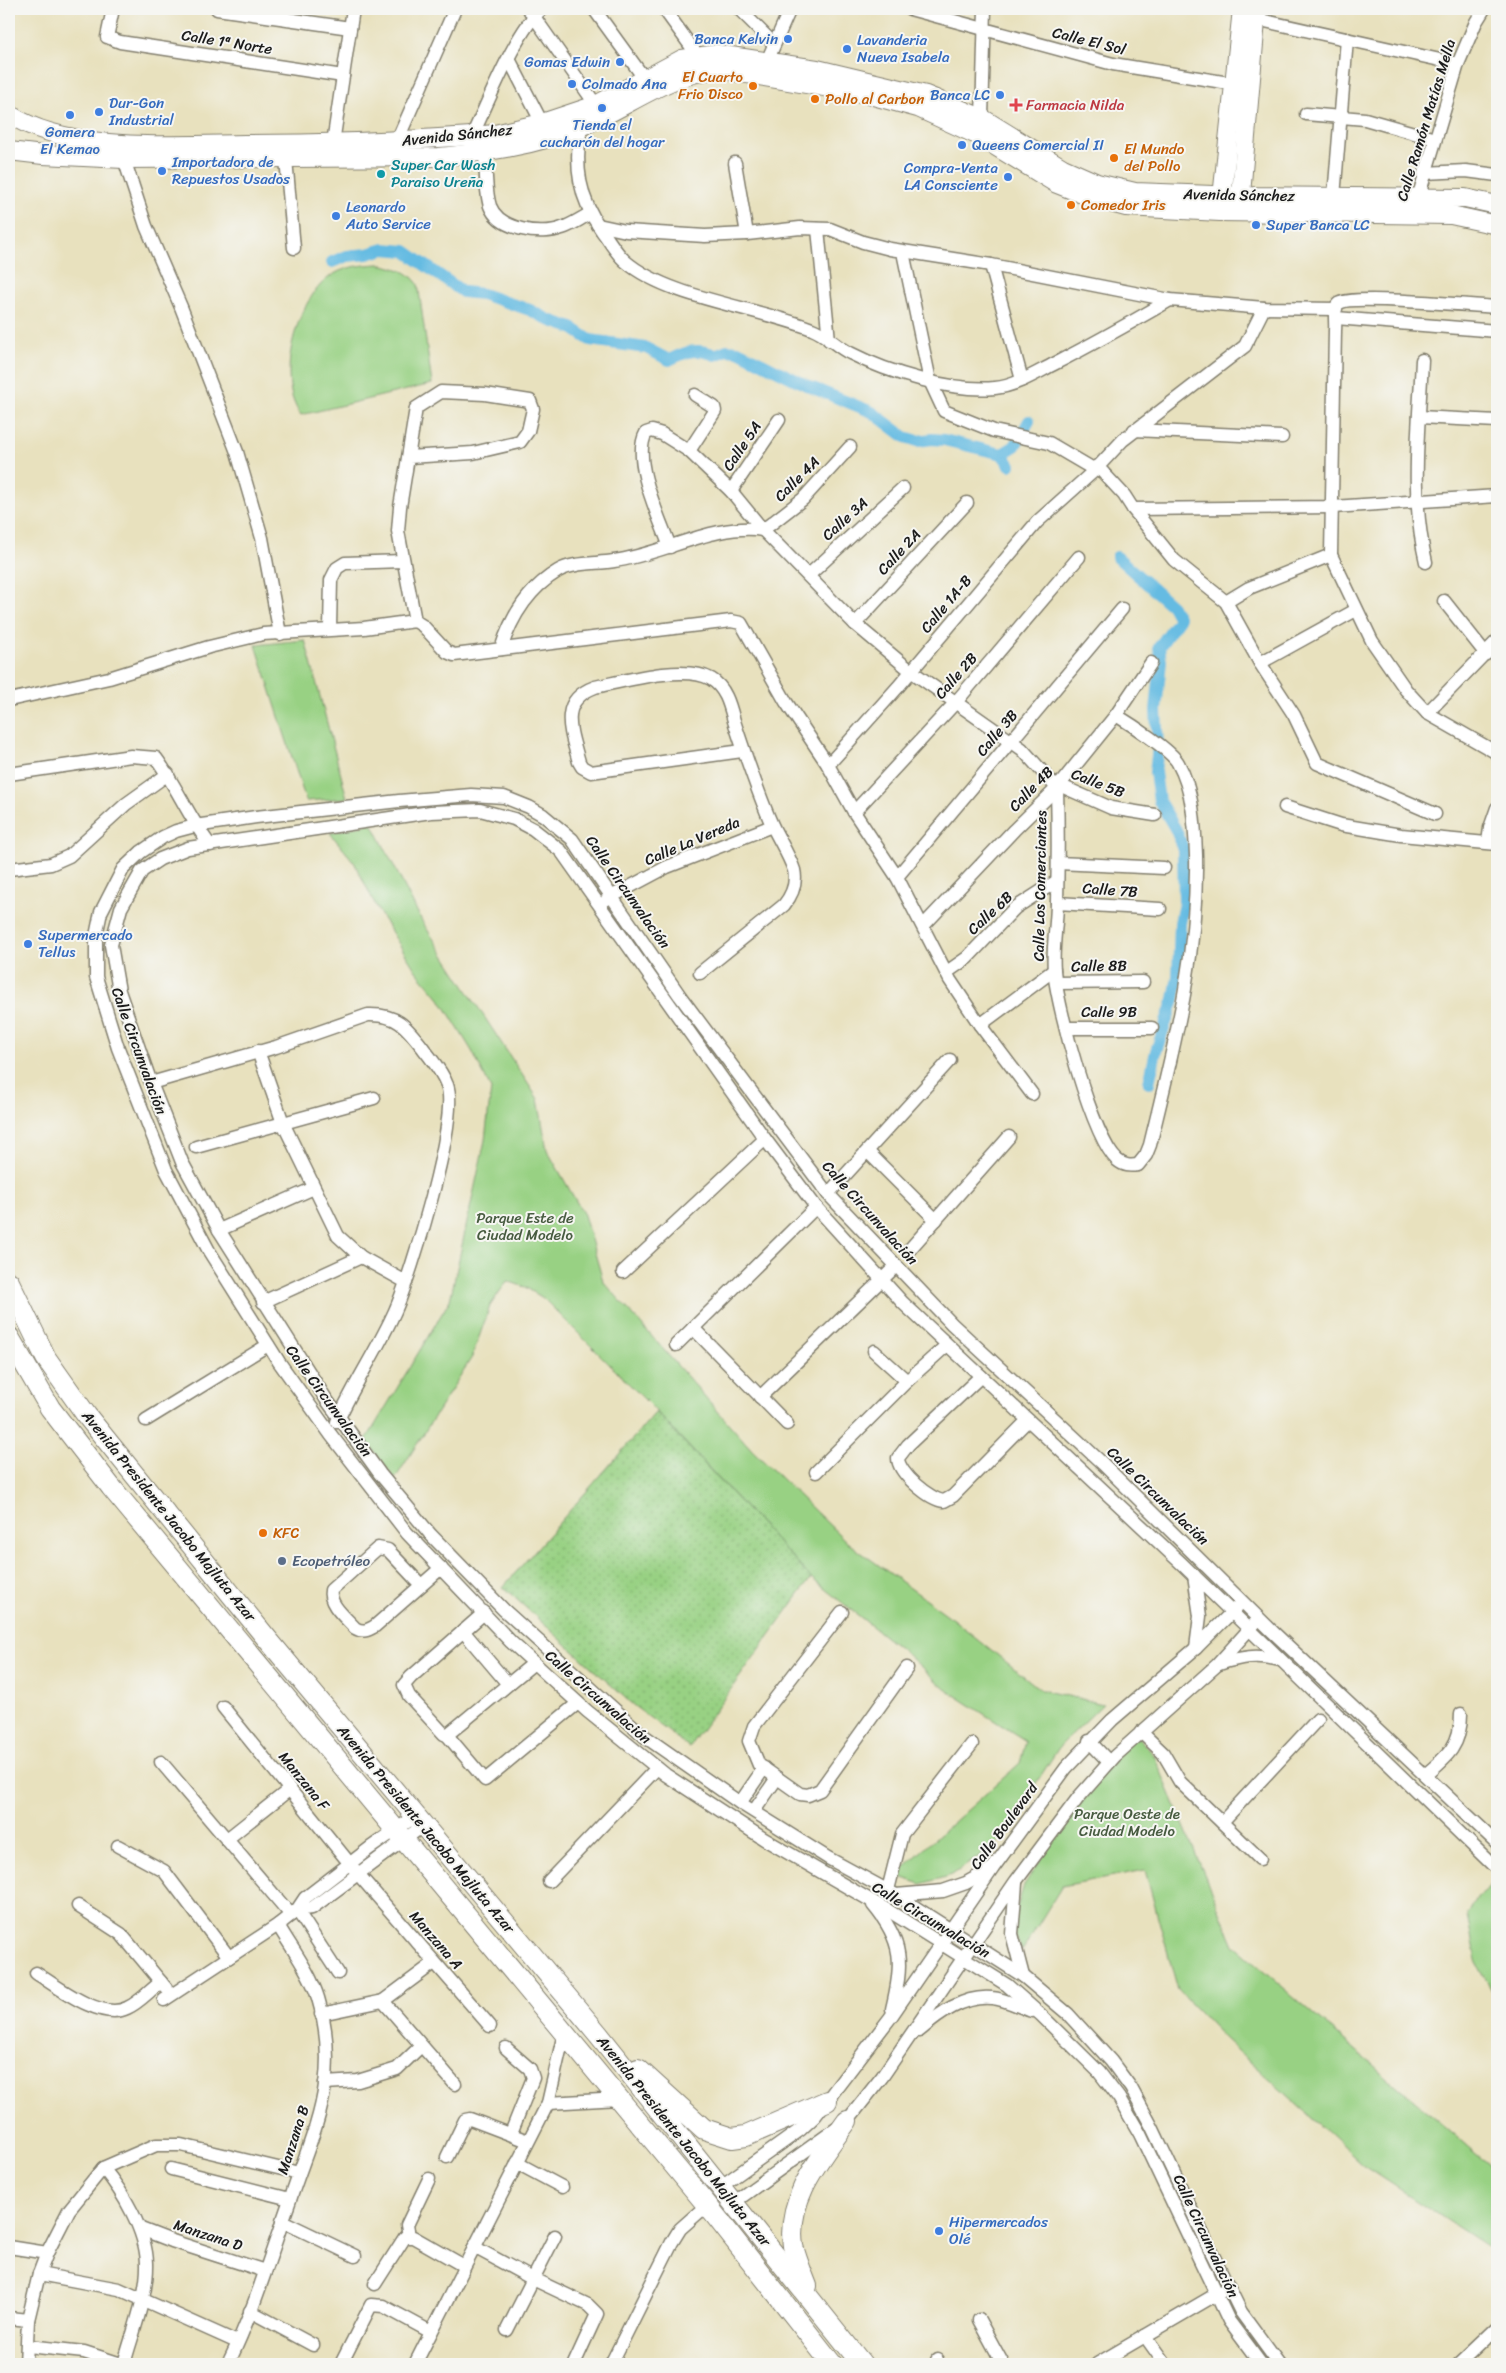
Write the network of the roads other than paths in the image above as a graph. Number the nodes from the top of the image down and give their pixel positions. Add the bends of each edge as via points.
1 (113, 9) edge
2 (217, 9) edge
3 (353, 9) edge
4 (455, 9) edge
5 (594, 9) edge
6 (664, 9) edge
7 (739, 9) edge
8 (790, 9) edge
9 (910, 9) edge
10 (985, 9) edge
11 (1484, 9) edge
12 (535, 11) edge
13 (1249, 13) edge
14 (350, 28) junction
15 (986, 31) junction
16 (1347, 40) junction
17 (774, 44) junction
18 (698, 56) junction
19 (509, 59) junction
20 (1458, 64) junction
21 (764, 68) junction
22 (343, 76) junction
23 (644, 78) junction
24 (1235, 84) junction
25 (596, 105) junction
26 (9, 114) edge
27 (1306, 114) dead end
28 (1340, 115) junction
29 (982, 118) junction
30 (542, 124) junction
31 (581, 127) junction
32 (977, 135) junction
33 (472, 136) junction
34 (1435, 139) junction
35 (333, 143) junction
36 (397, 150) junction
37 (9, 151) edge
38 (484, 152) junction
39 (124, 159) junction
40 (286, 159) junction
41 (735, 163) dead end
42 (1424, 173) junction
43 (1497, 175) edge
44 (1334, 197) junction
45 (1230, 204) junction
46 (1497, 205) edge
47 (1415, 207) junction
48 (590, 214) junction
49 (598, 225) junction
50 (1497, 225) edge
51 (818, 229) junction
52 (747, 234) junction
53 (294, 248) dead end
54 (903, 252) junction
55 (991, 265) junction
56 (1170, 300) junction
57 (1497, 307) edge
58 (1264, 308) junction
59 (1336, 313) junction
60 (1497, 331) edge
61 (829, 340) junction
62 (1422, 360) dead end
63 (1022, 380) junction
64 (930, 381) junction
65 (696, 395) dead end
66 (1419, 417) junction
67 (779, 420) dead end
68 (1497, 421) edge
69 (1134, 430) junction
70 (1282, 437) dead end
71 (850, 447) dead end
72 (689, 451) junction
73 (409, 457) junction
74 (1096, 468) junction
75 (903, 488) dead end
76 (731, 491) junction
77 (1497, 496) edge
78 (1416, 500) junction
79 (967, 503) dead end
80 (1333, 507) junction
81 (1133, 509) junction
82 (763, 530) junction
83 (670, 547) junction
84 (1331, 555) junction
85 (1079, 557) dead end
86 (402, 561) junction
87 (1426, 562) dead end
88 (808, 575) junction
89 (1444, 601) dead end
90 (1226, 602) junction
91 (1122, 609) dead end
92 (1356, 610) junction
93 (415, 621) junction
94 (855, 624) junction
95 (330, 629) junction
96 (280, 634) junction
97 (1497, 641) edge
98 (501, 649) junction
99 (1486, 654) junction
100 (1151, 663) dead end
101 (1260, 663) junction
102 (911, 672) junction
103 (9, 700) edge
104 (956, 702) junction
105 (1426, 713) junction
106 (1116, 715) junction
107 (1011, 741) junction
108 (742, 751) junction
109 (1497, 753) edge
110 (828, 765) junction
111 (9, 774) edge
112 (168, 774) junction
113 (1058, 787) junction
114 (1285, 806) dead end
115 (1497, 808) edge
116 (854, 812) junction
117 (1435, 814) dead end
118 (1155, 815) dead end
119 (195, 826) junction
120 (772, 826) junction
121 (1492, 843) edge
122 (210, 845) junction
123 (1058, 864) junction
124 (1164, 868) dead end
125 (9, 869) edge
126 (897, 877) junction
127 (1057, 881) junction
128 (612, 896) junction
129 (1057, 903) junction
130 (598, 904) junction
131 (1160, 910) dead end
132 (923, 926) junction
133 (947, 972) junction
134 (700, 973) dead end
135 (1055, 977) junction
136 (1143, 982) dead end
137 (980, 1025) junction
138 (1067, 1028) junction
139 (1152, 1028) dead end
140 (258, 1051) junction
141 (950, 1060) dead end
142 (151, 1083) junction
143 (1032, 1094) dead end
144 (374, 1098) dead end
145 (283, 1123) junction
146 (1009, 1137) dead end
147 (765, 1139) junction
148 (196, 1147) dead end
149 (868, 1152) junction
150 (314, 1188) junction
151 (828, 1194) junction
152 (816, 1206) junction
153 (936, 1220) junction
154 (219, 1230) junction
155 (910, 1249) dead end
156 (361, 1257) junction
157 (895, 1267) junction
158 (623, 1272) dead end
159 (881, 1280) junction
160 (9, 1282) edge
161 (406, 1282) junction
162 (263, 1302) junction
163 (693, 1328) junction
164 (9, 1337) edge
165 (947, 1344) junction
166 (268, 1345) junction
167 (676, 1345) dead end
168 (874, 1351) dead end
169 (981, 1376) junction
170 (907, 1381) junction
171 (760, 1396) junction
172 (339, 1416) junction
173 (146, 1420) dead end
174 (1028, 1420) junction
175 (787, 1424) dead end
176 (331, 1435) junction
177 (816, 1472) dead end
178 (440, 1568) junction
179 (1194, 1575) junction
180 (420, 1585) junction
181 (1243, 1602) junction
182 (842, 1612) dead end
183 (1232, 1612) junction
184 (484, 1613) junction
185 (1259, 1619) junction
186 (1250, 1629) junction
187 (463, 1631) junction
188 (1196, 1648) junction
189 (1280, 1660) junction
190 (534, 1663) junction
191 (1217, 1665) junction
192 (907, 1668) dead end
193 (508, 1684) junction
194 (578, 1703) junction
195 (223, 1707) dead end
196 (1461, 1714) dead end
197 (1318, 1719) dead end
198 (1140, 1732) junction
199 (447, 1735) junction
200 (1089, 1741) junction
201 (972, 1744) dead end
202 (161, 1762) dead end
203 (1109, 1762) junction
204 (657, 1768) junction
205 (764, 1768) junction
206 (1425, 1775) junction
207 (777, 1778) junction
208 (290, 1789) junction
209 (740, 1803) junction
210 (754, 1812) junction
211 (421, 1820) junction
212 (1222, 1822) junction
213 (774, 1824) junction
214 (400, 1835) junction
215 (227, 1839) junction
216 (764, 1839) junction
217 (1497, 1843) edge
218 (118, 1846) dead end
219 (1260, 1859) dead end
220 (350, 1864) junction
221 (993, 1868) junction
222 (1497, 1869) edge
223 (359, 1875) junction
224 (549, 1881) dead end
225 (1016, 1881) junction
226 (892, 1893) junction
227 (869, 1901) junction
228 (78, 1906) dead end
229 (294, 1913) junction
230 (278, 1925) junction
231 (951, 1930) junction
232 (941, 1944) junction
233 (973, 1944) junction
234 (229, 1957) junction
235 (964, 1958) junction
236 (434, 1963) junction
237 (36, 1973) dead end
238 (338, 1973) dead end
239 (1023, 1976) junction
240 (161, 1982) junction
241 (383, 2002) junction
242 (322, 2014) junction
243 (1042, 2015) junction
244 (890, 2018) junction
245 (490, 2026) dead end
246 (564, 2033) junction
247 (599, 2035) junction
248 (906, 2042) junction
249 (421, 2046) junction
250 (506, 2048) dead end
251 (325, 2083) junction
252 (455, 2084) dead end
253 (619, 2099) junction
254 (827, 2101) junction
255 (548, 2103) junction
256 (847, 2121) junction
257 (511, 2133) junction
258 (528, 2141) junction
259 (447, 2157) dead end
260 (517, 2162) junction
261 (103, 2168) junction
262 (171, 2169) dead end
263 (299, 2173) junction
264 (429, 2179) dead end
265 (562, 2187) dead end
266 (720, 2187) junction
267 (290, 2199) junction
268 (733, 2203) junction
269 (707, 2205) junction
270 (282, 2221) junction
271 (141, 2229) junction
272 (409, 2236) junction
273 (555, 2236) dead end
274 (9, 2247) edge
275 (474, 2247) junction
276 (46, 2253) junction
277 (354, 2256) dead end
278 (464, 2266) junction
279 (265, 2271) junction
280 (39, 2274) junction
281 (533, 2279) junction
282 (375, 2284) dead end
283 (1229, 2287) junction
284 (1216, 2295) junction
285 (142, 2300) junction
286 (811, 2300) junction
287 (250, 2311) junction
288 (9, 2318) edge
289 (28, 2320) junction
290 (979, 2320) dead end
291 (1497, 2328) edge
292 (507, 2330) dead end
293 (431, 2332) junction
294 (1145, 2336) junction
295 (237, 2342) junction
296 (313, 2345) dead end
297 (28, 2346) junction
298 (26, 2364) edge
299 (122, 2364) edge
300 (228, 2364) edge
301 (341, 2364) edge
302 (415, 2364) edge
303 (574, 2364) edge
304 (611, 2364) edge
305 (832, 2364) edge
306 (862, 2364) edge
307 (1003, 2364) edge
308 (1097, 2364) edge
309 (1165, 2364) edge
310 (1261, 2364) edge
311 (1280, 2364) edge
312 (1459, 2364) edge

1 - 22 street, Calle 1ª Norte via 107,38 120,42
2 - 14 street
3 - 14 street
4 - 36 street
5 - 23 street
6 - 18 street
7 - 17 street
8 - 17 street
9 - 15 street, Calle El Sol
10 - 15 street
11 - 20 street, Calle Ramón Matías Mella
12 - 19 street
12 - 25 street
13 - 16 street
13 - 24 street
13 - 45 street via 1252,80
14 - 22 street
15 - 24 street, Calle El Sol via 1128,67
15 - 29 street
16 - 20 street
16 - 28 street
17 - 21 street
18 - 21 street, Avenida Sánchez via 717,54
18 - 23 street, Avenida Sánchez via 682,59
19 - 30 street
19 - 33 street
20 - 34 street, Calle Ramón Matías Mella
21 - 29 street, Avenida Sánchez via 858,78 926,95
21 - 31 street, Avenida Sánchez via 717,69 682,76
21 - 32 street, Avenida Sánchez via 926,111
22 - 35 street
23 - 25 street, Avenida Sánchez
24 - 45 street
25 - 30 street, Avenida Sánchez
26 - 35 street, Avenida Sánchez via 39,130 84,140 186,145
27 - 28 street
28 - 34 street via 1377,121
28 - 44 street
29 - 32 street
29 - 45 street, Avenida Sánchez via 1063,168 1115,188
30 - 33 street, Avenida Sánchez
31 - 38 street, Avenida Sánchez via 525,145
31 - 48 street via 578,147 580,180
32 - 45 street, Avenida Sánchez via 1057,184 1108,203 1126,207
33 - 36 street, Avenida Sánchez
34 - 42 street, Calle Ramón Matías Mella
35 - 36 street, Avenida Sánchez
36 - 38 street, Avenida Sánchez via 439,157
36 - 40 street, Avenida Sánchez
37 - 39 street, Avenida Sánchez
38 - 48 street via 490,206 496,216 508,224 534,231 551,231
39 - 40 street, Avenida Sánchez
39 - 96 street via 146,226 237,452 262,538
40 - 53 street
41 - 52 street
42 - 43 street via 1466,171
42 - 47 street, Calle Ramón Matías Mella
44 - 45 street, Avenida Sánchez
44 - 47 street, Avenida Sánchez
45 - 47 street, Avenida Sánchez
46 - 47 street, Avenida Sánchez via 1464,198
47 - 50 street, Avenida Sánchez
48 - 49 street
49 - 52 street via 665,235
49 - 61 street via 625,260 658,282 794,322 816,330
51 - 52 street
51 - 54 street via 830,229 862,242
51 - 61 street
54 - 55 street
54 - 64 street
55 - 56 street
55 - 63 street
56 - 58 street
56 - 63 street
57 - 59 street via 1344,300 1338,304
58 - 59 street
58 - 69 street, Calle 1A-B via 1245,346
59 - 60 street
59 - 80 street
61 - 64 street via 849,353
62 - 66 street
63 - 64 street via 998,388 966,389
64 - 74 street via 947,414 994,431 1049,443
65 - 72 street via 716,410
66 - 68 street
66 - 78 street
67 - 76 street, Calle 5A
69 - 70 street
69 - 74 street, Calle 1A-B
71 - 82 street, Calle 4A via 803,499
72 - 76 street
72 - 83 street via 675,441 652,432 646,433 642,440 644,474
73 - 73 street via 416,408 441,392 510,397 530,401 534,408 528,431 520,442 474,453
73 - 86 street via 399,515
74 - 81 street via 1124,495
74 - 102 street, Calle 1A-B via 1037,522
75 - 88 street, Calle 3A
76 - 82 street
77 - 78 street
78 - 80 street
78 - 87 street
79 - 94 street, Calle 2A
80 - 81 street
80 - 84 street
81 - 90 street via 1174,560
82 - 83 street via 724,531
82 - 88 street
83 - 98 street via 629,559 558,571 518,609
84 - 90 street via 1249,588
84 - 92 street
85 - 104 street, Calle 2B
86 - 93 street
86 - 95 street via 345,564 337,568 331,580
88 - 94 street
89 - 99 street
90 - 101 street
91 - 107 street, Calle 3B
92 - 101 street
92 - 105 street via 1372,641
93 - 95 street
93 - 98 street via 454,655
94 - 102 street
95 - 96 street
96 - 103 street via 263,634 109,678
97 - 99 street
98 - 110 street via 737,621 744,626 786,702
99 - 105 street
100 - 106 street, Calle 4B
101 - 117 street via 1294,715 1317,763
102 - 104 street
102 - 110 street, Calle 1A-B
104 - 107 street
104 - 116 street, Calle 2B
105 - 109 street
106 - 113 street, Calle 4B
106 - 138 street, Calle Los Comerciantes via 1177,761 1187,784 1195,835 1195,919 1190,970 1150,1145 1138,1164 1128,1166 1108,1149 1091,1111
107 - 113 street
107 - 126 street, Calle 3B
108 - 108 street via 730,706 721,688 709,678 693,673 595,687 578,696 569,715 579,762 591,772
108 - 120 street
110 - 116 street
111 - 112 street via 131,756 156,758
112 - 119 street
112 - 125 street via 126,804 70,856 51,864
113 - 118 street, Calle 5B via 1111,808
113 - 123 street, Calle Los Comerciantes
113 - 132 street, Calle 4B
114 - 121 street via 1341,825 1443,840
115 - 121 street via 1490,828
116 - 126 street
119 - 122 street
119 - 128 street, Calle Circunvalación via 399,801 471,795 504,797 543,815 572,839
119 - 166 street, Calle Circunvalación via 162,837 123,869 101,912 96,936 96,977 118,1048 166,1170 209,1251
120 - 128 street, Calle La Vereda via 668,867
120 - 134 street via 794,870 790,898
122 - 130 street, Calle Circunvalación via 431,812 480,810 520,822 562,851
122 - 142 street, Calle Circunvalación via 188,848 160,859 142,872 121,908 114,928 111,945 120,991
123 - 124 street
123 - 127 street, Calle Los Comerciantes
126 - 132 street
127 - 129 street, Calle Los Comerciantes
127 - 133 street, Calle 6B via 1015,908 967,958
128 - 130 street, Calle La Vereda
128 - 151 street, Calle Circunvalación via 680,996
129 - 131 street, Calle 7B
129 - 135 street, Calle Los Comerciantes
130 - 147 street, Calle Circunvalación
132 - 133 street
133 - 137 street
135 - 136 street, Calle 8B
135 - 137 street, Calle 8B
135 - 138 street, Calle Los Comerciantes
137 - 143 street
138 - 139 street, Calle 9B
140 - 142 street
140 - 145 street
140 - 161 street via 368,1015 383,1015 407,1027 438,1068 448,1086 451,1106 448,1129
141 - 149 street
142 - 154 street, Calle Circunvalación via 182,1162
144 - 145 street
145 - 148 street
145 - 150 street
146 - 153 street
147 - 152 street, Calle Circunvalación
147 - 158 street
149 - 151 street
149 - 153 street
150 - 154 street
150 - 156 street via 338,1236
151 - 157 street, Calle Circunvalación
152 - 159 street, Calle Circunvalación
152 - 163 street
153 - 155 street
154 - 162 street, Calle Circunvalación
156 - 161 street
156 - 162 street
157 - 159 street
157 - 181 street, Calle Circunvalación
159 - 165 street, Calle Circunvalación
159 - 171 street
160 - 211 main road, Avenida Presidente Jacobo Majluta Azar via 46,1358 87,1416
161 - 172 street via 378,1347
162 - 172 street, Calle Circunvalación
163 - 167 street
163 - 171 street
164 - 214 main road, Avenida Presidente Jacobo Majluta Azar via 50,1408 70,1435
165 - 169 street, Calle Circunvalación
165 - 170 street
166 - 173 street
166 - 176 street, Calle Circunvalación
168 - 170 street
169 - 174 street, Calle Circunvalación
169 - 174 street via 898,1458 900,1468 929,1496 944,1501 953,1496
170 - 177 street
171 - 175 street
172 - 176 street
172 - 209 street, Calle Circunvalación via 424,1528 504,1610 644,1736
174 - 179 street, Calle Circunvalación
176 - 178 street, Calle Circunvalación via 407,1532
178 - 180 street
178 - 184 street, Calle Circunvalación
179 - 183 street, Calle Circunvalación
179 - 188 street via 1200,1616
180 - 180 street via 368,1630 360,1631 329,1596 331,1590 378,1548 388,1550
181 - 183 street, Calle Boulevard
181 - 185 street, Calle Circunvalación
182 - 205 street via 754,1726 749,1741 756,1759
183 - 186 street, Calle Circunvalación
183 - 188 street, Calle Boulevard
184 - 187 street
184 - 190 street, Calle Circunvalación
185 - 186 street
185 - 206 street, Calle Circunvalación
186 - 189 street, Calle Circunvalación
186 - 191 street
187 - 193 street
187 - 199 street via 404,1686 409,1696
188 - 200 street, Calle Boulevard
189 - 191 street via 1250,1656
189 - 222 street, Calle Circunvalación
190 - 193 street
190 - 194 street, Calle Circunvalación
191 - 198 street
192 - 207 street via 820,1790 808,1795 800,1794
193 - 199 street
194 - 199 street via 484,1780
194 - 204 street, Calle Circunvalación
195 - 208 street, Manzana F
196 - 206 street via 1456,1744 1447,1757
197 - 212 street
198 - 203 street
198 - 212 street via 1163,1752 1180,1782
200 - 203 street
200 - 221 street, Calle Boulevard
201 - 226 street via 902,1834
202 - 215 street
203 - 225 street
204 - 216 street, Calle Circunvalación
204 - 224 street
205 - 207 street
205 - 209 street
206 - 217 street, Calle Circunvalación
207 - 210 street
208 - 215 street
208 - 220 street, Manzana F
209 - 210 street, Calle Circunvalación
210 - 213 street, Calle Circunvalación
211 - 214 street
211 - 247 main road, Avenida Presidente Jacobo Majluta Azar
212 - 219 street
213 - 216 street
213 - 226 street, Calle Circunvalación
214 - 220 street
214 - 223 street
214 - 246 main road, Avenida Presidente Jacobo Majluta Azar
215 - 229 street
216 - 227 street, Calle Circunvalación
218 - 234 street via 164,1871
220 - 223 street, Manzana F
220 - 229 street via 305,1898
221 - 226 street via 943,1891
221 - 231 street, Calle Boulevard
223 - 229 street via 312,1908
223 - 236 street, Manzana A
225 - 233 street
225 - 239 street via 1012,1934
226 - 231 street, Calle Circunvalación
227 - 232 street, Calle Circunvalación
227 - 244 street via 884,1918 900,1956 900,1977
228 - 240 street via 121,1934
229 - 230 street
229 - 238 street
230 - 234 street
230 - 242 street, Manzana B via 313,1983
231 - 232 street, Calle Boulevard
231 - 233 street, Calle Circunvalación
232 - 235 street, Calle Circunvalación
232 - 244 street, Calle Boulevard
233 - 235 street
233 - 239 street, Calle Circunvalación
234 - 240 street via 168,1998
235 - 243 street, Calle Circunvalación via 1007,1986
235 - 248 street
236 - 241 street
236 - 245 street, Manzana A
237 - 240 street via 100,2010 125,2010
239 - 283 street, Calle Circunvalación via 1068,2014 1111,2060 1131,2088
241 - 242 street
241 - 249 street
242 - 251 street, Manzana B via 326,2046
243 - 248 street via 992,1998 976,1998 945,2011
243 - 284 street, Calle Circunvalación via 1089,2060 1119,2098 1140,2134
244 - 254 street, Calle Boulevard
246 - 253 main road, Avenida Presidente Jacobo Majluta Azar
246 - 255 street
247 - 254 main road via 704,2129 723,2136 746,2136
247 - 266 main road, Avenida Presidente Jacobo Majluta Azar
248 - 256 street
249 - 251 street via 398,2069 358,2081
249 - 252 street
250 - 257 street via 530,2069 533,2078
251 - 263 street, Manzana B via 321,2110
253 - 255 street
253 - 269 main road, Avenida Presidente Jacobo Majluta Azar
254 - 266 street, Calle Boulevard via 800,2130
255 - 258 street
256 - 268 street
256 - 286 main road via 805,2183 793,2212 794,2248
257 - 258 street
257 - 259 street via 474,2119 465,2120
258 - 260 street
260 - 265 street
260 - 275 street
261 - 263 street via 156,2145 180,2145
261 - 271 street
261 - 276 street via 69,2210
262 - 267 street
263 - 267 street, Manzana B
264 - 272 street via 407,2225
266 - 268 main road, Avenida Presidente Jacobo Majluta Azar
267 - 270 street, Manzana B
268 - 286 main road, Avenida Presidente Jacobo Majluta Azar
269 - 304 street via 680,2229 672,2242
269 - 305 main road, Avenida Presidente Jacobo Majluta Azar
270 - 277 street
270 - 279 street, Manzana B
271 - 279 street, Manzana D
271 - 285 street via 147,2264
272 - 278 street
272 - 282 street via 404,2237
273 - 281 street
274 - 276 street
275 - 278 street
275 - 281 street
276 - 280 street
278 - 293 street
279 - 287 street, Manzana B
280 - 285 street via 120,2289
280 - 289 street
281 - 292 street
281 - 303 street via 588,2306 597,2314
283 - 284 street
283 - 311 street, Calle Circunvalación via 1242,2312
284 - 294 street
284 - 310 street, Calle Circunvalación via 1229,2321
285 - 295 street
285 - 299 street
286 - 306 main road, Avenida Presidente Jacobo Majluta Azar
287 - 295 street, Manzana B
287 - 296 street
288 - 289 street
289 - 297 street
290 - 307 street
291 - 312 street
293 - 301 street via 383,2306 371,2305
293 - 302 street
294 - 308 street
294 - 309 street
295 - 300 street, Manzana B
297 - 298 street
297 - 299 street via 84,2352

